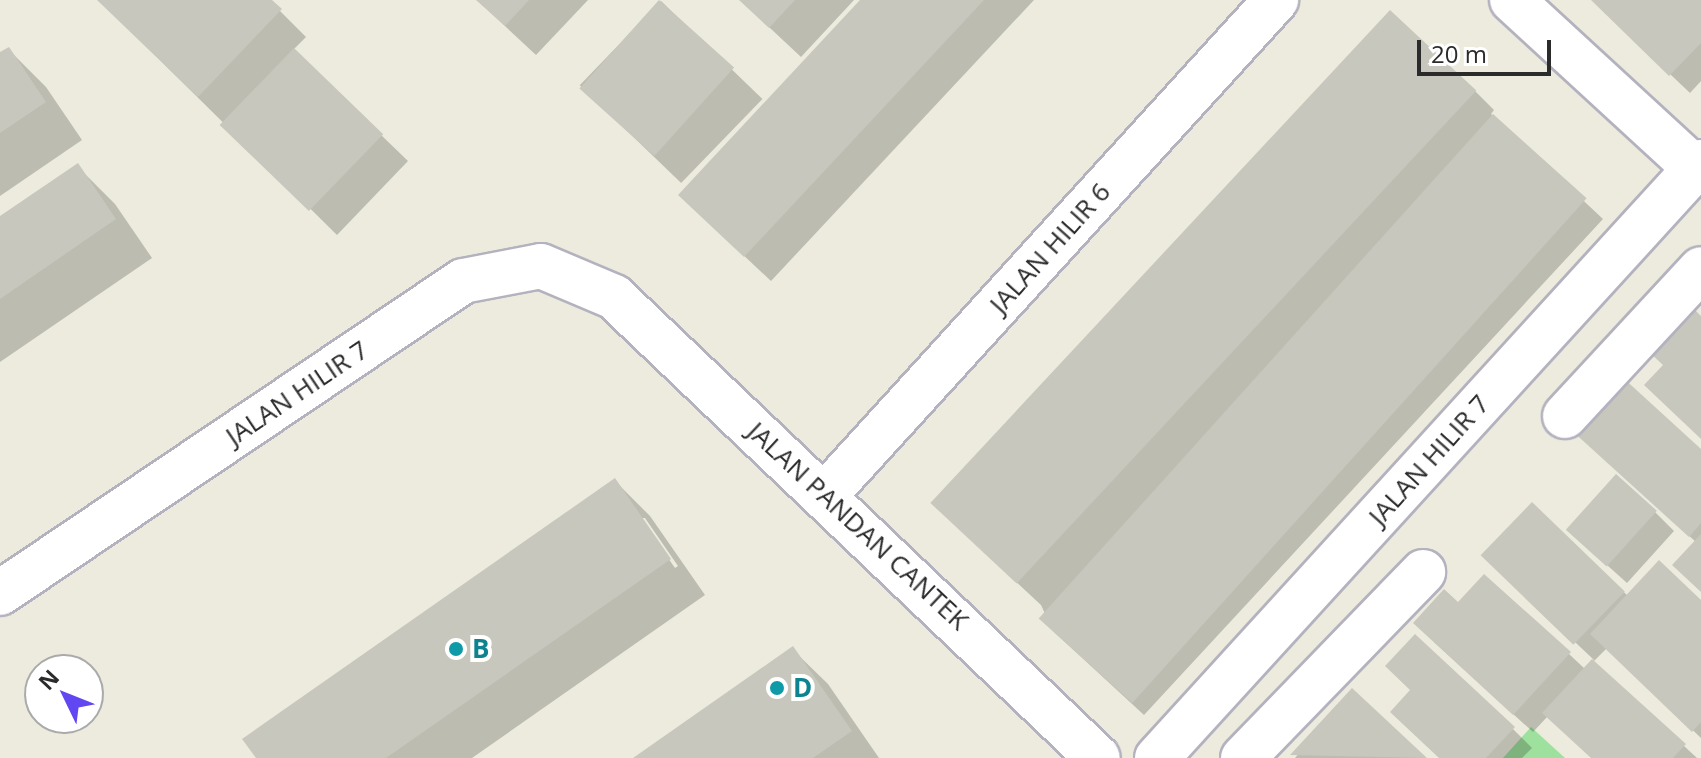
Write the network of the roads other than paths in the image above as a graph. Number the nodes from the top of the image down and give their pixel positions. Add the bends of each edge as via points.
1 (1276, 0) edge
2 (1512, 0) edge
3 (1698, 165) edge
4 (1701, 269) edge
5 (614, 297) joint
6 (1565, 416) dead end
7 (825, 495) junction
8 (1423, 572) dead end
9 (0, 593) edge
10 (1098, 758) edge
11 (1157, 758) edge
12 (1243, 758) edge

1 - 7 street, JALAN HILIR 6
2 - 3 street
3 - 11 street, JALAN HILIR 7
4 - 6 street
5 - 7 street, JALAN PANDAN CANTEK
5 - 9 street, JALAN HILIR 7 via 541,266 463,281
7 - 10 street, JALAN PANDAN CANTEK
8 - 12 street

